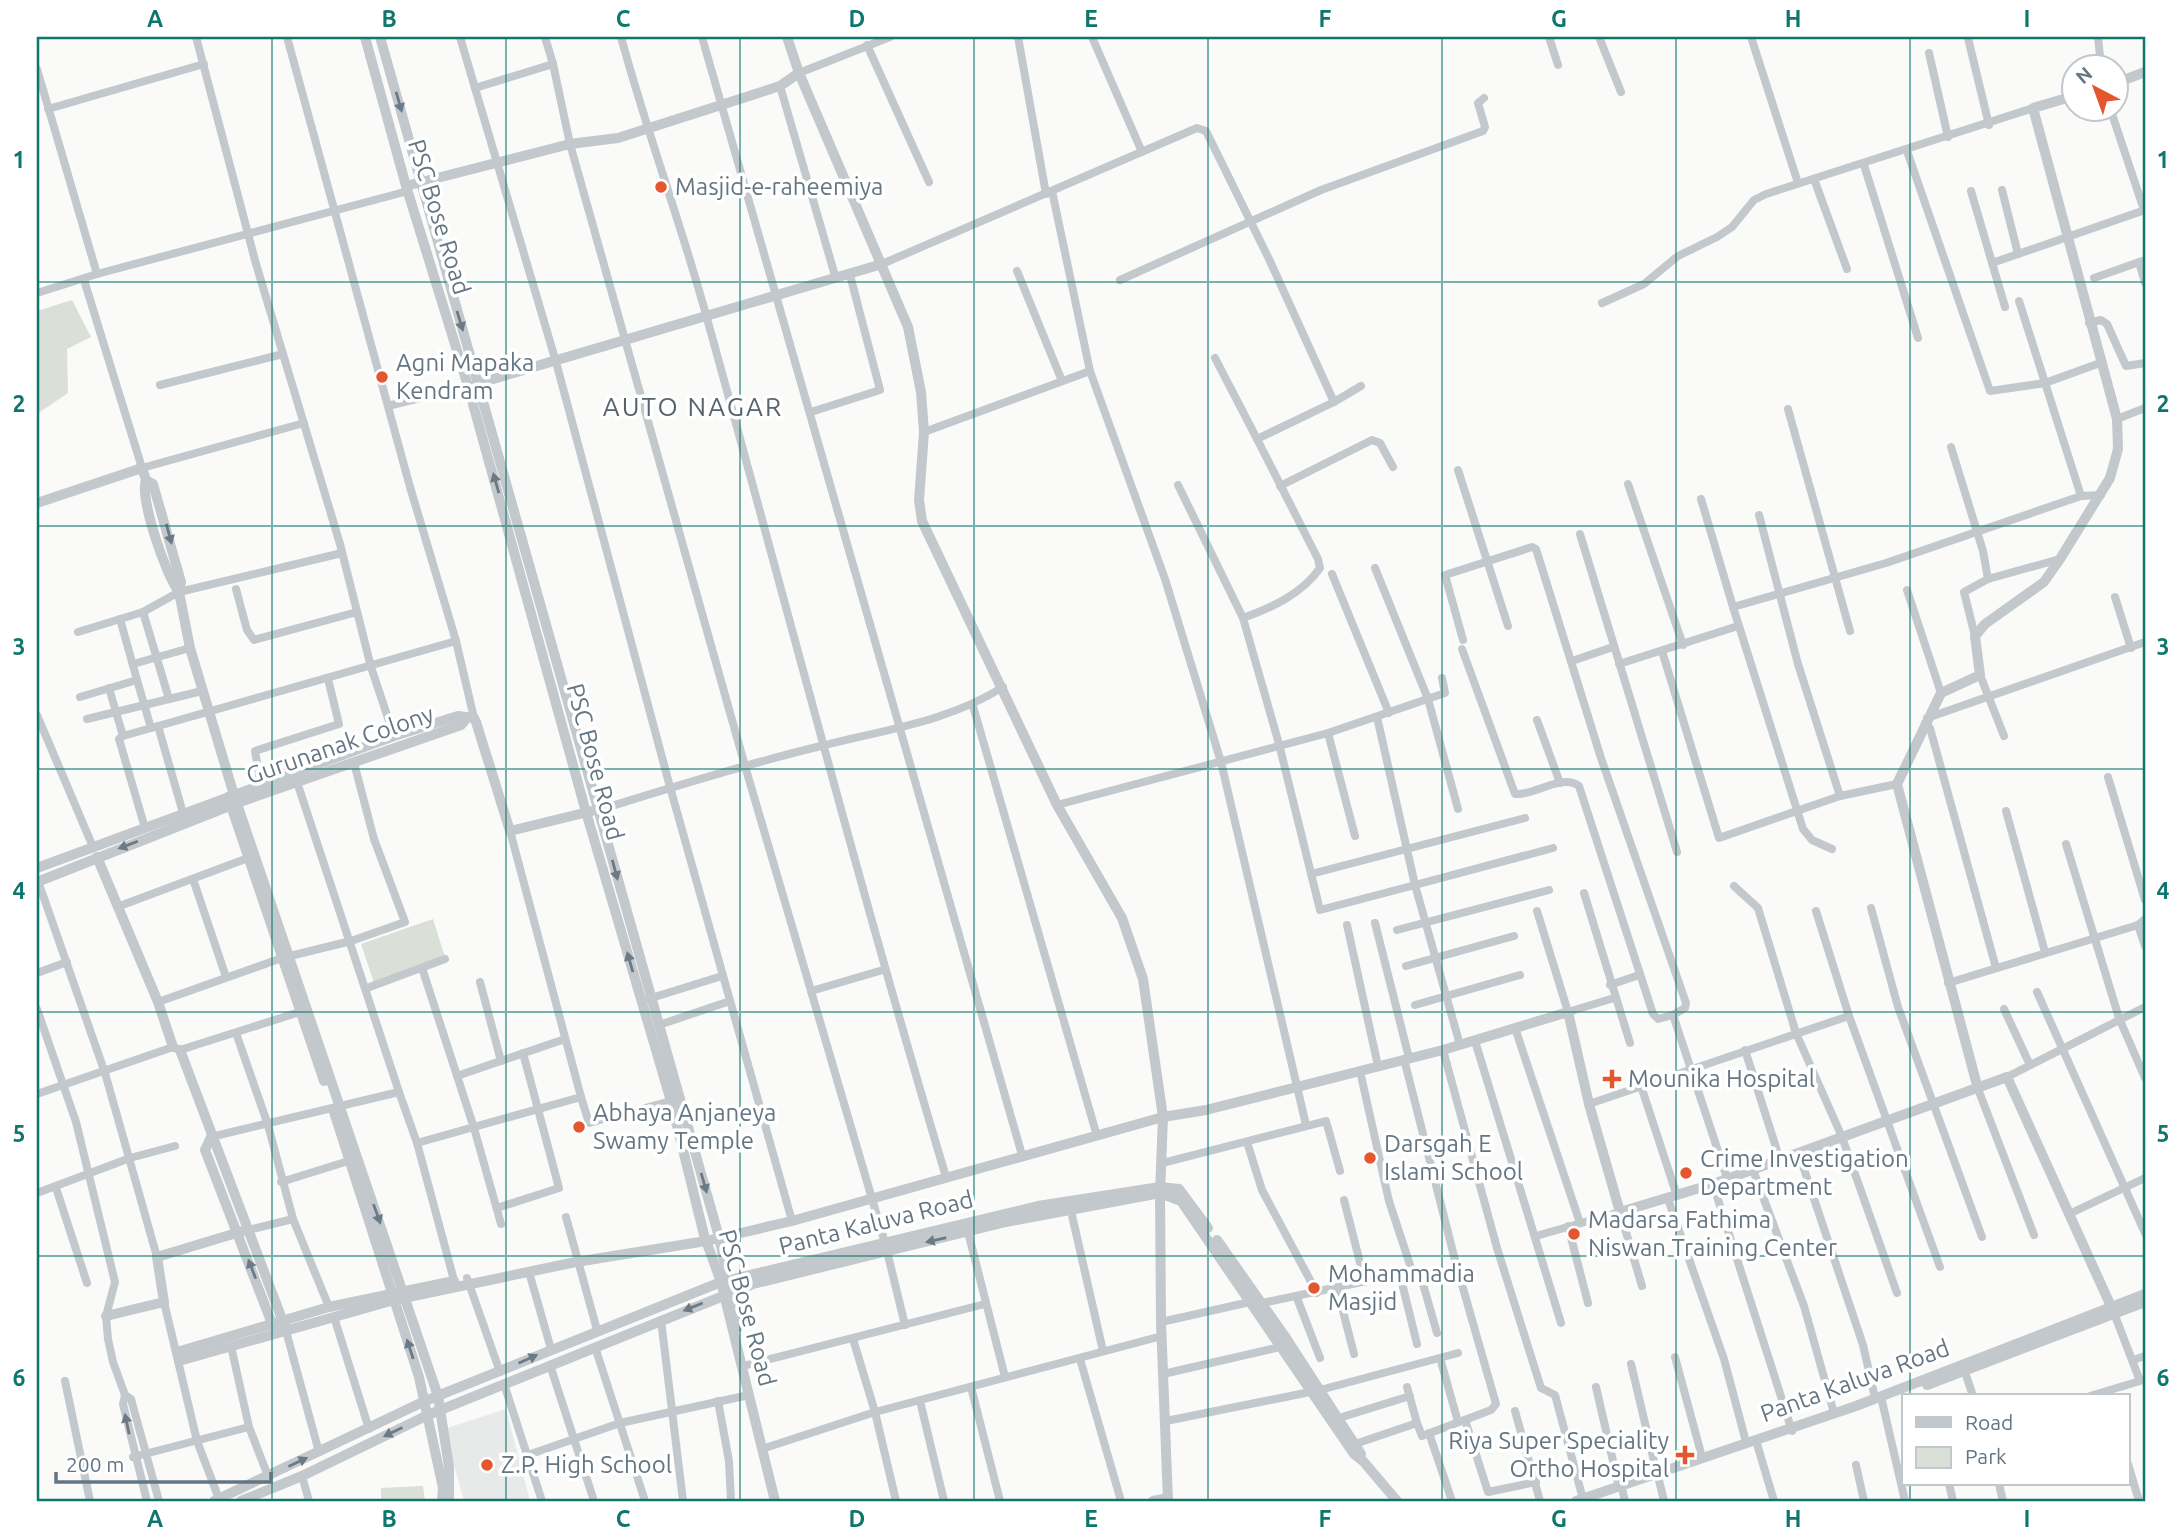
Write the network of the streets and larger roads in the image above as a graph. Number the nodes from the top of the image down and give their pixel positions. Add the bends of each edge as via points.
1 (195, 37) edge
2 (287, 37) edge
3 (365, 37) edge
4 (380, 37) edge
5 (460, 37) edge
6 (545, 37) edge
7 (621, 37) edge
8 (702, 37) edge
9 (788, 37) edge
10 (890, 37) edge
11 (1018, 37) edge
12 (1092, 37) edge
13 (1549, 37) edge
14 (1599, 37) edge
15 (1751, 37) edge
16 (1968, 38) edge
17 (867, 45) junction
18 (1929, 53) dead end
19 (204, 64) junction
20 (553, 64) junction
21 (1558, 65) dead end
22 (37, 69) edge
23 (799, 74) junction
24 (780, 86) junction
25 (475, 88) junction
26 (1620, 92) dead end
27 (1484, 98) dead end
28 (2060, 100) edge
29 (721, 104) junction
30 (2033, 108) junction
31 (48, 109) junction
32 (2115, 122) edge
33 (1989, 125) junction
34 (646, 128) junction
35 (1948, 137) junction
36 (570, 144) junction
37 (1907, 151) junction
38 (1142, 152) junction
39 (498, 162) junction
40 (1864, 165) junction
41 (1814, 179) junction
42 (421, 181) junction
43 (929, 182) dead end
44 (1798, 183) junction
45 (407, 188) junction
46 (2002, 190) dead end
47 (1971, 191) dead end
48 (1049, 193) junction
49 (2145, 210) edge
50 (335, 213) junction
51 (1252, 223) junction
52 (248, 233) junction
53 (2066, 238) junction
54 (2018, 254) junction
55 (2142, 261) edge
56 (1992, 263) junction
57 (882, 264) junction
58 (1847, 269) dead end
59 (1017, 271) dead end
60 (97, 274) junction
61 (850, 275) junction
62 (2094, 278) dead end
63 (836, 279) junction
64 (84, 280) junction
65 (1119, 280) dead end
66 (2145, 283) edge
67 (37, 293) edge
68 (779, 296) junction
69 (2019, 301) dead end
70 (1602, 303) dead end
71 (2005, 307) dead end
72 (707, 317) junction
73 (2089, 323) junction
74 (1918, 338) dead end
75 (627, 341) junction
76 (283, 354) junction
77 (1215, 358) dead end
78 (556, 362) junction
79 (2100, 363) junction
80 (2145, 363) edge
81 (1090, 371) junction
82 (1062, 381) junction
83 (480, 383) junction
84 (2045, 383) junction
85 (160, 384) dead end
86 (468, 386) junction
87 (1361, 386) dead end
88 (1334, 402) junction
89 (388, 406) junction
90 (2145, 408) edge
91 (1788, 409) dead end
92 (811, 412) junction
93 (2117, 419) junction
94 (304, 423) junction
95 (923, 432) junction
96 (1257, 439) junction
97 (1951, 447) dead end
98 (1393, 467) dead end
99 (142, 468) junction
100 (1458, 470) dead end
101 (1628, 484) dead end
102 (1178, 485) dead end
103 (1280, 486) junction
104 (2101, 495) junction
105 (2081, 496) junction
106 (1701, 499) dead end
107 (37, 503) edge
108 (1759, 515) dead end
109 (1978, 533) junction
110 (1580, 534) dead end
111 (342, 552) junction
112 (2060, 559) junction
113 (1486, 561) junction
114 (1375, 569) dead end
115 (1332, 574) dead end
116 (1834, 578) junction
117 (1988, 579) junction
118 (236, 589) dead end
119 (1907, 590) dead end
120 (178, 592) junction
121 (1780, 594) junction
122 (2115, 597) dead end
123 (1734, 607) junction
124 (143, 612) junction
125 (357, 612) junction
126 (1243, 618) junction
127 (120, 619) junction
128 (1508, 626) dead end
129 (1738, 626) junction
130 (1850, 631) dead end
131 (78, 632) dead end
132 (1975, 636) junction
133 (456, 641) junction
134 (2145, 642) edge
135 (1683, 645) junction
136 (1613, 647) junction
137 (190, 648) junction
138 (2131, 648) junction
139 (1662, 651) junction
140 (156, 657) junction
141 (1572, 661) junction
142 (133, 664) junction
143 (1619, 664) junction
144 (371, 667) junction
145 (1980, 675) junction
146 (1442, 678) dead end
147 (328, 679) junction
148 (137, 680) junction
149 (1003, 687) junction
150 (109, 688) junction
151 (202, 691) junction
152 (1941, 693) junction
153 (80, 696) dead end
154 (1991, 698) junction
155 (169, 699) junction
156 (1428, 699) junction
157 (144, 705) junction
158 (973, 706) junction
159 (116, 712) junction
160 (209, 713) junction
161 (1389, 713) junction
162 (37, 715) edge
163 (1377, 717) junction
164 (470, 718) junction
165 (87, 719) dead end
166 (1537, 720) dead end
167 (1926, 720) junction
168 (155, 727) junction
169 (902, 728) junction
170 (1328, 733) junction
171 (123, 736) junction
172 (394, 736) junction
173 (2004, 736) dead end
174 (1279, 744) junction
175 (822, 746) junction
176 (1221, 762) junction
177 (354, 763) junction
178 (745, 766) junction
179 (2108, 777) dead end
180 (297, 782) junction
181 (1560, 783) junction
182 (1897, 784) junction
183 (261, 785) junction
184 (670, 787) junction
185 (1840, 796) junction
186 (232, 800) junction
187 (1057, 805) junction
188 (1458, 809) dead end
189 (599, 810) junction
190 (2006, 811) dead end
191 (586, 812) junction
192 (1798, 812) junction
193 (183, 813) junction
194 (1525, 818) dead end
195 (145, 828) junction
196 (510, 831) junction
197 (1355, 836) dead end
198 (2066, 844) dead end
199 (1553, 848) dead end
200 (1406, 849) junction
201 (1832, 849) dead end
202 (95, 852) junction
203 (1677, 852) dead end
204 (248, 858) junction
205 (37, 868) edge
206 (1311, 874) junction
207 (193, 879) junction
208 (38, 881) edge
209 (1415, 885) junction
210 (1734, 886) dead end
211 (1549, 890) dead end
212 (1584, 893) dead end
213 (2145, 900) edge
214 (117, 907) junction
215 (1871, 908) dead end
216 (1537, 911) dead end
217 (1816, 911) dead end
218 (2141, 922) edge
219 (1375, 923) dead end
220 (1425, 923) junction
221 (1348, 925) dead end
222 (1397, 930) dead end
223 (1514, 936) dead end
224 (2096, 938) junction
225 (351, 941) junction
226 (2145, 946) edge
227 (2045, 952) junction
228 (286, 958) junction
229 (445, 959) dead end
230 (1435, 959) junction
231 (67, 962) junction
232 (1406, 966) dead end
233 (422, 968) junction
234 (1996, 968) junction
235 (883, 970) junction
236 (37, 973) edge
237 (1520, 975) dead end
238 (1639, 975) junction
239 (722, 976) junction
240 (226, 977) junction
241 (480, 982) dead end
242 (1948, 983) junction
243 (1611, 985) junction
244 (367, 988) junction
245 (811, 992) junction
246 (2036, 992) dead end
247 (1445, 997) junction
248 (1614, 998) junction
249 (647, 1000) junction
250 (730, 1001) junction
251 (158, 1002) junction
252 (1415, 1005) dead end
253 (2145, 1007) edge
254 (37, 1009) edge
255 (2004, 1009) dead end
256 (303, 1011) junction
257 (1568, 1012) junction
258 (1673, 1015) junction
259 (1849, 1016) junction
260 (2119, 1018) junction
261 (659, 1025) junction
262 (1514, 1028) junction
263 (236, 1033) junction
264 (1796, 1033) junction
265 (565, 1039) junction
266 (1475, 1041) junction
267 (1630, 1043) dead end
268 (1460, 1045) junction
269 (176, 1049) junction
270 (2063, 1049) junction
271 (1443, 1050) junction
272 (1745, 1051) junction
273 (523, 1053) junction
274 (1406, 1059) junction
275 (501, 1060) junction
276 (1378, 1066) junction
277 (2030, 1066) junction
278 (1691, 1069) junction
279 (1360, 1071) junction
280 (105, 1073) junction
281 (457, 1076) junction
282 (2007, 1077) junction
283 (2145, 1078) edge
284 (1296, 1086) junction
285 (1641, 1086) junction
286 (63, 1087) junction
287 (1978, 1090) junction
288 (400, 1092) junction
289 (37, 1094) edge
290 (581, 1097) junction
291 (671, 1101) junction
292 (1589, 1104) junction
293 (1935, 1104) junction
294 (336, 1106) junction
295 (539, 1110) junction
296 (1163, 1117) junction
297 (1888, 1121) junction
298 (268, 1125) junction
299 (1307, 1125) junction
300 (474, 1128) junction
301 (1097, 1136) junction
302 (211, 1137) junction
303 (1842, 1137) junction
304 (1248, 1142) junction
305 (417, 1143) junction
306 (174, 1146) dead end
307 (1798, 1154) junction
308 (1022, 1155) junction
309 (130, 1158) junction
310 (353, 1159) junction
311 (1780, 1160) junction
312 (1162, 1163) junction
313 (1753, 1170) junction
314 (1340, 1171) dead end
315 (86, 1175) junction
316 (946, 1177) junction
317 (1727, 1178) junction
318 (2145, 1178) edge
319 (281, 1182) junction
320 (1713, 1184) junction
321 (2125, 1186) junction
322 (56, 1188) junction
323 (1160, 1190) junction
324 (37, 1193) edge
325 (1672, 1197) junction
326 (872, 1200) junction
327 (1344, 1200) dead end
328 (497, 1208) junction
329 (1071, 1211) junction
330 (1620, 1212) junction
331 (2069, 1214) junction
332 (566, 1217) dead end
333 (293, 1219) junction
334 (792, 1221) junction
335 (1580, 1223) junction
336 (501, 1224) dead end
337 (1569, 1226) junction
338 (243, 1231) junction
339 (968, 1232) junction
340 (2145, 1233) edge
341 (2034, 1235) dead end
342 (1536, 1236) junction
343 (719, 1237) junction
344 (1982, 1237) dead end
345 (705, 1238) junction
346 (886, 1247) junction
347 (157, 1257) junction
348 (576, 1259) junction
349 (1940, 1267) dead end
350 (1412, 1271) junction
351 (529, 1272) junction
352 (1400, 1275) junction
353 (469, 1281) junction
354 (725, 1281) junction
355 (1366, 1282) junction
356 (87, 1283) dead end
357 (455, 1284) junction
358 (1642, 1286) dead end
359 (1337, 1288) junction
360 (728, 1293) junction
361 (1317, 1293) junction
362 (1897, 1293) dead end
363 (406, 1294) junction
364 (2145, 1294) edge
365 (393, 1296) junction
366 (1297, 1298) junction
367 (1250, 1301) junction
368 (164, 1302) junction
369 (2145, 1302) edge
370 (1262, 1303) junction
371 (1588, 1303) dead end
372 (985, 1304) junction
373 (2112, 1310) junction
374 (332, 1312) junction
375 (106, 1316) junction
376 (661, 1320) junction
377 (1161, 1322) junction
378 (1561, 1323) dead end
379 (905, 1325) junction
380 (280, 1327) junction
381 (597, 1330) junction
382 (1437, 1333) dead end
383 (1162, 1336) junction
384 (853, 1339) junction
385 (1417, 1344) dead end
386 (231, 1346) junction
387 (595, 1347) junction
388 (1280, 1347) junction
389 (551, 1349) junction
390 (1103, 1351) junction
391 (1458, 1353) dead end
392 (1354, 1354) dead end
393 (178, 1356) junction
394 (2145, 1356) edge
395 (1675, 1357) dead end
396 (1320, 1358) dead end
397 (1440, 1358) junction
398 (1080, 1359) junction
399 (2133, 1360) junction
400 (1631, 1364) dead end
401 (550, 1365) junction
402 (747, 1365) junction
403 (500, 1372) junction
404 (1965, 1372) junction
405 (1163, 1374) junction
406 (1005, 1377) junction
407 (65, 1381) dead end
408 (504, 1384) junction
409 (1596, 1387) dead end
410 (971, 1388) junction
411 (1315, 1390) junction
412 (1972, 1394) edge
413 (2106, 1394) edge
414 (125, 1395) junction
415 (749, 1395) junction
416 (438, 1396) junction
417 (1879, 1399) junction
418 (425, 1401) junction
419 (718, 1401) junction
420 (920, 1401) junction
421 (673, 1409) junction
422 (441, 1410) junction
423 (875, 1412) junction
424 (1515, 1412) dead end
425 (1834, 1413) junction
426 (428, 1415) junction
427 (1339, 1418) junction
428 (1166, 1421) junction
429 (1461, 1421) junction
430 (620, 1423) junction
431 (1417, 1423) junction
432 (249, 1427) junction
433 (369, 1429) junction
434 (1791, 1430) junction
435 (1429, 1433) junction
436 (572, 1438) junction
437 (197, 1441) junction
438 (1746, 1442) junction
439 (1355, 1444) junction
440 (1757, 1444) junction
441 (768, 1447) junction
442 (319, 1452) junction
443 (146, 1454) junction
444 (528, 1455) junction
445 (134, 1457) junction
446 (1702, 1457) junction
447 (1363, 1461) junction
448 (1856, 1465) dead end
449 (2130, 1471) edge
450 (1657, 1475) junction
451 (268, 1476) junction
452 (302, 1476) junction
453 (1536, 1482) junction
454 (1621, 1488) junction
455 (254, 1498) edge
456 (217, 1500) edge
457 (1168, 1500) edge
458 (90, 1501) edge
459 (146, 1501) edge
460 (159, 1501) edge
461 (241, 1501) edge
462 (309, 1501) edge
463 (442, 1501) edge
464 (449, 1501) edge
465 (542, 1501) edge
466 (594, 1501) edge
467 (645, 1501) edge
468 (683, 1501) edge
469 (731, 1501) edge
470 (775, 1501) edge
471 (781, 1501) edge
472 (896, 1501) edge
473 (944, 1501) edge
474 (1000, 1501) edge
475 (1121, 1501) edge
476 (1153, 1501) edge
477 (1397, 1501) edge
478 (1452, 1501) edge
479 (1540, 1501) edge
480 (1584, 1501) edge
481 (1625, 1501) edge
482 (1664, 1501) edge
483 (1773, 1501) edge
484 (1864, 1501) edge
485 (1905, 1501) edge
486 (2139, 1501) edge

1 - 19 street
2 - 50 street
3 - 45 street, PSC Bose Road
4 -> 42 street
5 - 25 street
6 - 20 street
7 - 34 street
8 - 29 street
9 - 23 street
10 - 17 street
11 - 48 street
12 - 38 street
13 - 21 street
14 - 26 street
15 - 44 street
16 - 33 street
17 - 23 street
17 - 43 street
18 - 35 street
19 - 31 street
19 - 52 street
20 - 25 street
20 - 36 street
22 - 31 street
23 - 24 street
23 - 57 street
24 - 29 street
24 - 63 street
25 - 39 street
27 - 51 street via 1478,103 1483,131 1321,190
28 - 30 street
29 - 34 street
29 - 68 street
30 - 33 street
30 - 53 street
31 - 60 street
32 - 49 street
33 - 35 street
34 - 36 street via 618,138
34 - 72 street
35 - 37 street
36 - 39 street
36 - 75 street
37 - 40 street
37 - 84 street via 1988,390
38 - 48 street
38 - 51 street via 1204,129
39 - 42 street
39 - 78 street
40 - 41 street
40 - 74 street
41 - 44 street
41 - 58 street
42 - 45 street
42 -> 83 street
44 - 70 street via 1754,200 1725,232 1678,256 1644,285
45 - 50 street
45 - 86 street, PSC Bose Road
46 - 54 street
47 - 56 street
48 - 57 street
48 - 81 street
49 - 53 street
50 - 52 street
50 - 89 street
51 - 65 street
51 - 88 street
52 - 60 street
52 - 76 street
53 - 54 street
53 - 73 street
54 - 56 street
55 - 62 street
55 - 66 street
56 - 71 street
57 - 61 street
57 - 95 street via 915,355
59 - 82 street
60 - 64 street
61 - 63 street
61 - 92 street via 880,390
63 - 68 street
64 - 67 street
64 - 99 street
68 - 72 street
68 - 92 street
69 - 84 street
72 - 75 street
72 - 175 street
73 - 79 street
73 - 80 street via 2101,320 2107,324 2126,366
75 - 78 street
75 - 178 street
76 - 85 street
76 - 94 street
77 - 96 street
78 - 83 street
78 - 184 street
79 - 84 street
79 - 93 street
81 - 82 street
81 - 176 street via 1165,579
82 - 95 street
83 - 86 street
83 - 189 street
84 - 105 street
86 - 89 street
191 -> 86 street, PSC Bose Road
87 - 88 street
88 - 96 street
89 - 133 street
90 - 93 street
91 - 116 street
92 - 169 street
93 - 104 street via 2115,466
94 - 99 street
94 - 111 street
95 - 149 street via 922,521
96 - 103 street
97 - 109 street
98 - 103 street via 1380,443 1372,440
99 - 107 street
99 - 120 street via 146,480 153,484 163,515 181,582
100 - 113 street
101 - 135 street
102 - 126 street
103 - 126 street via 1320,568 1272,607
104 - 105 street
104 - 112 street
105 - 109 street
106 - 123 street
108 - 121 street
109 - 116 street
109 - 117 street
110 - 136 street
111 - 120 street
111 - 125 street
112 - 117 street
112 - 132 street via 2043,582
113 - 128 street
113 - 141 street via 1536,549
113 - 181 street via 1445,575 1462,644 1513,792 1518,795
114 - 156 street
115 - 161 street
116 - 121 street
116 - 130 street
117 - 132 street via 1964,592
118 - 125 street via 254,640
119 - 152 street
120 - 124 street
120 - 137 street
121 - 123 street
121 - 185 street
122 - 138 street
123 - 129 street
124 - 127 street
124 - 140 street
125 - 144 street
126 - 174 street
127 - 131 street
127 - 142 street
129 - 135 street
129 - 192 street
132 - 145 street
133 - 144 street
133 - 164 street
134 - 138 street
135 - 139 street
136 - 141 street
136 - 143 street
137 - 140 street
137 - 151 street
138 - 154 street
139 - 143 street
139 - 192 street via 1719,838
140 - 142 street
140 - 155 street
141 - 258 street via 1686,1003
142 - 148 street
143 - 203 street
144 - 147 street
144 - 172 street
145 - 152 street
145 - 154 street
146 - 156 street via 1447,692
147 - 160 street
147 - 183 street via 338,727 255,751
148 - 150 street
148 - 157 street
149 - 158 street
149 - 187 street
150 - 153 street
150 - 159 street
151 - 155 street
151 - 160 street
152 - 167 street
154 - 167 street
154 - 173 street
155 - 157 street
156 - 161 street
156 - 188 street
157 - 159 street
157 - 168 street
158 - 169 street
158 - 301 street
159 - 165 street
159 - 171 street
160 - 168 street
160 - 186 street
161 - 163 street
162 - 202 street
163 - 170 street
163 - 200 street
164 - 172 street, Gurunanak Colony via 458,716
164 - 177 street, Gurunanak Colony
164 - 196 street
166 - 181 street
167 - 182 street
167 - 234 street
168 - 171 street
168 - 193 street
169 - 175 street
169 - 308 street
170 - 174 street
170 - 197 street
171 - 195 street via 119,739
172 - 183 street, Gurunanak Colony
174 - 176 street
174 - 206 street
175 - 178 street
175 - 235 street
176 - 187 street
176 - 284 street
177 - 180 street, Gurunanak Colony
177 - 225 street via 374,839 405,922
178 - 184 street
178 - 245 street
179 - 213 street
180 - 186 street, Gurunanak Colony
180 - 225 street
181 - 238 street via 1579,786
182 - 185 street
182 - 242 street
183 - 186 street, Gurunanak Colony
184 - 189 street
184 - 239 street
185 - 192 street
186 - 193 street, Gurunanak Colony
186 -> 202 street, Gurunanak Colony
186 - 204 street
186 - 228 street
187 - 296 street via 1122,918 1143,979
189 - 191 street
189 -> 249 street
190 - 227 street
191 - 196 street
249 -> 191 street, PSC Bose Road
192 - 201 street via 1808,838
193 - 195 street, Gurunanak Colony
194 - 200 street
195 - 202 street, Gurunanak Colony
196 - 265 street
198 - 224 street
199 - 209 street
200 - 206 street
200 - 209 street
202 - 205 street, Gurunanak Colony
202 - 208 street, Gurunanak Colony
202 - 214 street
204 - 207 street
204 - 228 street
206 - 209 street via 1323,910
207 - 214 street
207 - 240 street
208 - 231 street
209 - 220 street
210 - 264 street via 1756,905
211 - 220 street
212 - 243 street
214 - 251 street
215 - 293 street via 1898,1007
216 - 257 street
217 - 259 street
218 - 224 street
218 - 226 street
219 - 274 street
220 - 222 street
220 - 230 street
221 - 276 street
223 - 230 street
224 - 227 street
224 - 260 street
225 - 228 street
225 - 244 street
227 - 234 street
228 - 240 street
228 - 256 street
229 - 233 street
230 - 232 street
230 - 247 street
231 - 236 street
231 - 280 street
233 - 244 street
233 - 281 street
234 - 242 street
235 - 245 street
235 - 316 street
237 - 247 street
238 - 243 street
238 - 258 street via 1654,1016
239 - 249 street
239 - 250 street
240 - 251 street
241 - 275 street
242 - 287 street
243 - 248 street
244 - 288 street
245 - 326 street
246 - 270 street
247 - 252 street
247 - 268 street
248 - 257 street
248 - 267 street
249 - 261 street
249 - 291 street, PSC Bose Road
250 - 261 street
250 - 334 street
251 - 269 street
253 - 260 street
254 - 286 street
255 - 277 street
256 - 263 street
256 - 294 street
257 - 262 street
257 - 292 street
258 - 278 street
259 - 264 street
259 - 297 street
260 - 270 street
260 - 283 street
261 -> 343 street
262 - 266 street
262 - 335 street
263 - 269 street
263 - 298 street
264 - 272 street
264 - 303 street
265 - 273 street
265 - 290 street
266 - 268 street
266 - 342 street
268 - 271 street
269 - 280 street
269 - 302 street
270 - 277 street
270 - 321 street
271 - 274 street
271 - 480 street via 1497,1248 1541,1388 1555,1395
272 - 278 street
272 - 311 street
273 - 275 street
273 - 295 street
274 - 276 street
274 - 429 street via 1455,1260 1496,1402 1491,1410
275 - 281 street
276 - 279 street
277 - 282 street
278 - 285 street
278 - 317 street
279 - 284 street
279 - 350 street via 1389,1201
280 - 286 street
280 - 309 street
281 - 300 street
282 - 287 street
282 - 331 street
284 - 296 street
284 - 299 street
285 - 292 street
285 - 325 street
286 - 289 street
286 - 315 street via 76,1122
287 - 293 street
287 - 341 street
288 - 294 street
288 - 305 street
290 - 291 street via 589,1123
290 - 295 street
291 - 345 street, PSC Bose Road
292 - 330 street
293 - 297 street
293 - 344 street
294 - 298 street
294 - 310 street
295 - 300 street
295 - 328 street via 559,1188
296 - 301 street
296 - 312 street
297 - 303 street
297 - 349 street
298 - 302 street
298 - 319 street
299 - 304 street
299 - 314 street via 1328,1123
300 - 305 street
300 - 328 street
301 - 308 street
302 - 338 street via 205,1150
303 - 307 street
303 - 362 street
304 - 312 street
304 - 361 street via 1262,1190
305 - 357 street
306 - 309 street
307 - 311 street
307 - 417 street
308 - 316 street
309 - 315 street
309 - 347 street
310 - 319 street
310 -> 363 street
310 - 365 street
311 - 313 street
312 - 323 street
313 - 317 street
313 - 425 street via 1804,1306
315 - 322 street
315 - 375 street via 116,1282
316 - 326 street
317 - 320 street
318 - 321 street
319 - 333 street
320 - 325 street
320 - 434 street
321 - 331 street
321 - 340 street
322 - 324 street
322 - 356 street
323 - 329 street, Panta Kaluva Road
323 - 346 street, Panta Kaluva Road via 1038,1206
323 - 367 street via 1181,1201
323 - 370 street via 1175,1187 1188,1199
323 - 377 street
325 - 330 street
325 - 438 street
326 - 334 street
326 - 346 street
327 - 355 street
328 - 336 street
329 - 339 street, Panta Kaluva Road
329 - 390 street
330 - 335 street
330 - 358 street
331 - 373 street
332 - 348 street
333 - 338 street
333 - 374 street
334 - 343 street
335 - 337 street
337 - 342 street
337 - 371 street
338 - 347 street
338 - 380 street
339 -> 346 street, Panta Kaluva Road
339 - 372 street
342 - 378 street
343 - 345 street
343 - 354 street
345 - 348 street
345 - 354 street, PSC Bose Road
346 - 354 street, Panta Kaluva Road
346 - 360 street, Panta Kaluva Road
346 - 379 street
347 - 368 street
348 - 351 street
348 - 353 street
348 - 381 street
350 - 352 street
350 - 382 street via 1421,1272
351 - 353 street
351 - 389 street
352 - 355 street
352 - 385 street
353 - 357 street
353 - 403 street
354 - 360 street, PSC Bose Road
354 - 381 street, Panta Kaluva Road
355 - 359 street
357 - 363 street
359 - 361 street
359 - 392 street
360 -> 376 street, Panta Kaluva Road
360 - 402 street
360 - 415 street, PSC Bose Road
361 - 366 street
363 - 365 street
363 - 416 street
364 - 373 street, Panta Kaluva Road
365 - 374 street
418 -> 365 street
366 - 370 street
366 - 396 street
367 - 377 street
367 - 388 street
368 - 375 street
368 - 393 street
369 - 373 street, Panta Kaluva Road
370 - 411 street
372 - 379 street
372 - 406 street
373 - 399 street
373 - 404 street, Panta Kaluva Road
373 - 417 street, Panta Kaluva Road
374 - 380 street
374 - 433 street
375 - 414 street via 113,1362
376 - 387 street, Panta Kaluva Road
376 - 421 street
377 - 383 street
379 - 384 street
380 - 386 street
380 - 393 street
380 - 442 street
381 - 389 street, Panta Kaluva Road
383 - 390 street
383 - 405 street
384 - 402 street
384 - 423 street
386 - 393 street
386 - 432 street
387 - 401 street, Panta Kaluva Road
387 - 430 street
388 - 405 street
388 - 411 street
403 -> 389 street, Panta Kaluva Road
390 - 398 street
391 - 397 street
393 - 437 street
394 - 399 street
395 - 446 street
397 - 411 street
397 - 429 street
398 - 406 street
398 - 475 street
399 - 413 street via 2140,1381
400 - 450 street
401 - 408 street, Panta Kaluva Road
401 - 436 street
402 - 441 street
403 - 416 street, Panta Kaluva Road
404 - 412 street
404 - 417 street, Panta Kaluva Road
405 - 428 street
406 - 410 street
407 - 458 street
408 - 422 street, Panta Kaluva Road
408 - 444 street
409 - 454 street
410 - 420 street
410 - 474 street
411 - 427 street
411 - 428 street
411 - 447 street via 1354,1454
414 - 443 street via 131,1399
445 -> 414 street via 122,1404
415 - 419 street
415 - 470 street, PSC Bose Road
416 - 418 street, Panta Kaluva Road
416 - 422 street
417 - 425 street, Panta Kaluva Road
417 - 434 street, Panta Kaluva Road
417 - 485 street
418 - 426 street
418 - 433 street, Panta Kaluva Road
419 - 421 street
419 - 469 street
420 - 423 street
420 - 473 street
421 - 430 street
421 - 468 street
422 - 426 street, Panta Kaluva Road
422 - 464 street
423 - 441 street
423 - 472 street
424 - 453 street
425 - 434 street, Panta Kaluva Road
426 -> 452 street, Panta Kaluva Road
426 - 463 street
427 - 431 street via 1409,1392
427 - 439 street
428 - 457 street
429 - 435 street
429 - 453 street via 1488,1492
430 - 436 street
430 - 467 street
431 - 435 street via 1421,1435
431 - 439 street
432 - 437 street
432 - 451 street
433 - 442 street, Panta Kaluva Road
434 - 438 street, Panta Kaluva Road
434 - 440 street, Panta Kaluva Road
435 - 478 street
436 - 444 street
436 - 466 street
437 - 443 street
437 - 456 street
438 - 446 street, Panta Kaluva Road
439 - 447 street
440 - 450 street, Panta Kaluva Road
440 - 483 street
441 - 471 street
451 -> 442 street, Panta Kaluva Road
443 - 445 street
443 - 460 street
444 - 465 street
445 - 459 street
446 - 450 street, Panta Kaluva Road
447 - 477 street
448 - 484 street
449 - 486 street
450 - 454 street, Panta Kaluva Road
450 - 482 street
451 - 456 street, Panta Kaluva Road
452 - 455 street, Panta Kaluva Road
452 - 462 street
453 - 479 street
454 - 480 street, Panta Kaluva Road
454 - 481 street
455 - 461 street, Panta Kaluva Road
457 - 476 street

